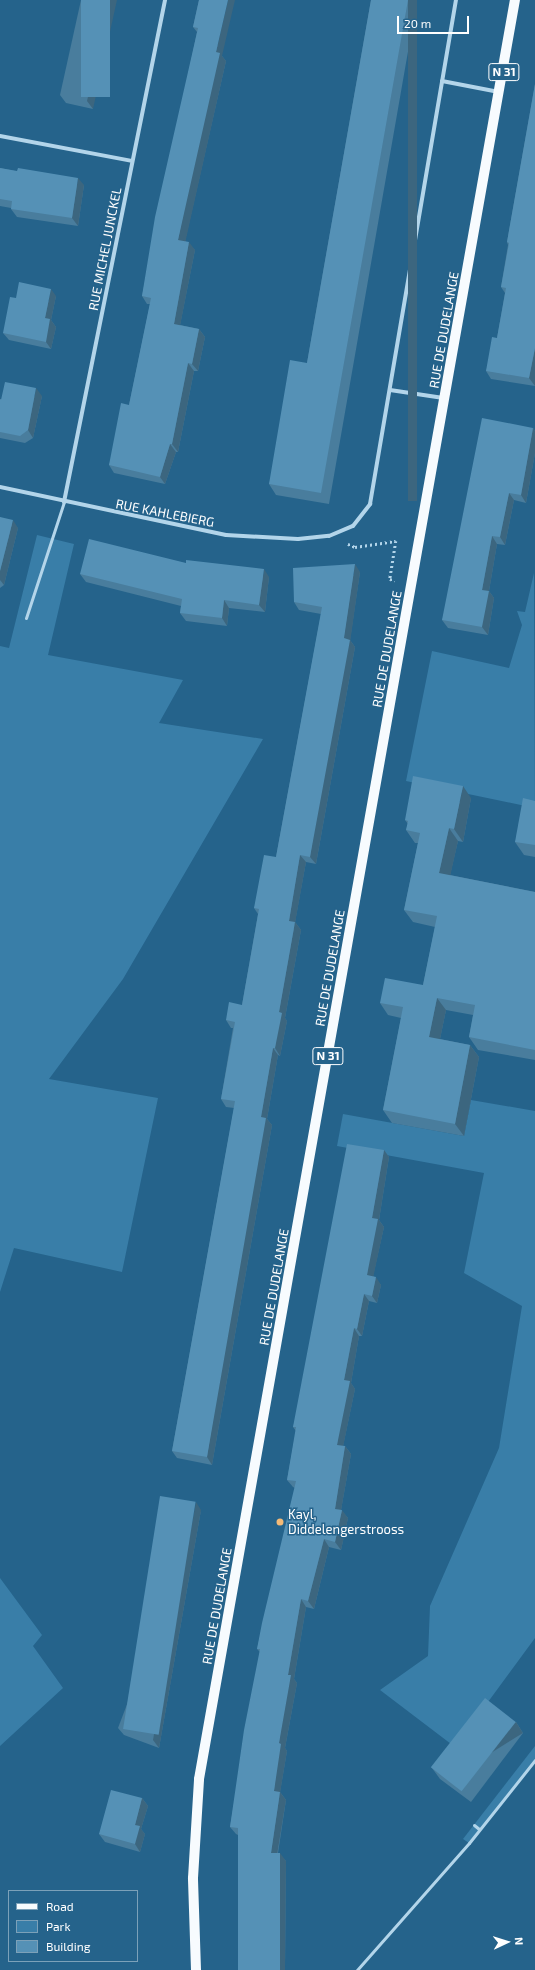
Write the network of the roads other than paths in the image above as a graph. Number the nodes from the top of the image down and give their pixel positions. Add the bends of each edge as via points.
1 (165, 0) edge
2 (456, 0) edge
3 (516, 0) edge
4 (442, 81) junction
5 (501, 92) junction
6 (0, 136) edge
7 (132, 161) junction
8 (390, 390) junction
9 (445, 398) junction
10 (0, 487) edge
11 (64, 502) junction
12 (26, 618) dead end
13 (535, 1760) edge
14 (474, 1825) dead end
15 (479, 1829) junction
16 (196, 1970) edge
17 (357, 1970) edge

1 - 7 street, RUE MICHEL JUNCKEL
2 - 4 street
3 - 5 main road, RUE DE DUDELANGE / N 31
4 - 5 street
4 - 8 street
5 - 9 main road, RUE DE DUDELANGE / N 31
6 - 7 street
7 - 11 street, RUE MICHEL JUNCKEL
8 - 9 street
8 - 11 street, RUE KAHLEBIERG via 370,504 353,526 329,536 298,539 226,535
9 - 16 main road, RUE DE DUDELANGE / N 31 via 199,1779 193,1878
10 - 11 street, RUE KAHLEBIERG
11 - 12 lane
13 - 15 lane
14 - 15 lane
15 - 17 lane

